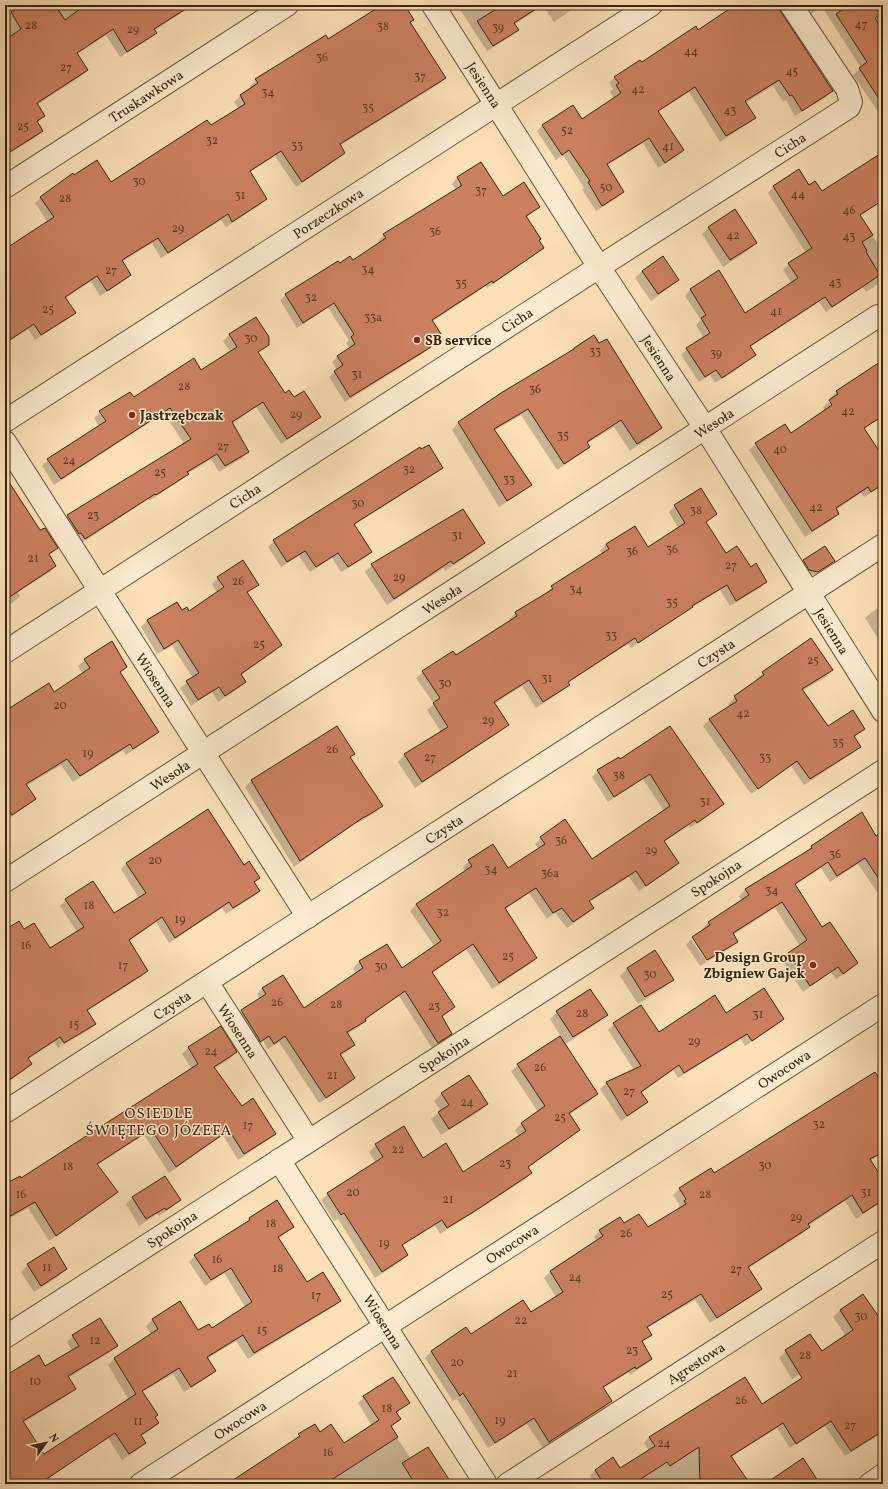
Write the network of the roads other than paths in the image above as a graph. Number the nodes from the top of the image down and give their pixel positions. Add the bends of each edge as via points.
1 (287, 5) edge
2 (433, 5) edge
3 (651, 5) edge
4 (791, 5) edge
5 (497, 104) junction
6 (5, 187) edge
7 (599, 267) junction
8 (878, 316) dead end
9 (5, 421) edge
10 (704, 428) junction
11 (5, 442) edge
12 (883, 545) edge
13 (99, 590) junction
14 (809, 593) junction
15 (5, 652) edge
16 (883, 711) edge
17 (203, 753) junction
18 (883, 770) edge
19 (5, 881) edge
20 (308, 917) junction
21 (207, 982) junction
22 (883, 1005) edge
23 (5, 1112) edge
24 (309, 1141) junction
25 (279, 1160) junction
26 (883, 1242) edge
27 (386, 1326) junction
28 (5, 1337) edge
29 (883, 1475) edge
30 (141, 1484) edge
31 (486, 1484) edge
32 (508, 1484) edge
33 (870, 1484) edge

1 - 6 street, Truskawkowa
2 - 5 street, Jesienna
3 - 5 street, Porzeczkowa
4 - 7 street, Cicha via 847,89 850,106
5 - 7 street, Jesienna
5 - 9 street, Porzeczkowa
7 - 10 street, Jesienna
7 - 13 street, Cicha
8 - 10 street, Wesoła
10 - 14 street, Jesienna
10 - 17 street, Wesoła
11 - 13 street, Wiosenna
12 - 14 street, Czysta
13 - 15 street, Cicha
13 - 17 street, Wiosenna
14 - 16 street, Jesienna
14 - 20 street, Czysta
17 - 19 street, Wesoła
17 - 20 street, Wiosenna
18 - 24 street, Spokojna
20 - 21 street, Czysta
21 - 23 street, Czysta
21 - 24 street, Wiosenna
22 - 27 street, Owocowa
24 - 25 street, Spokojna
25 - 27 street, Wiosenna
25 - 28 street, Spokojna
26 - 32 street, Agrestowa
27 - 30 street, Owocowa
27 - 31 street, Wiosenna
29 - 33 street

